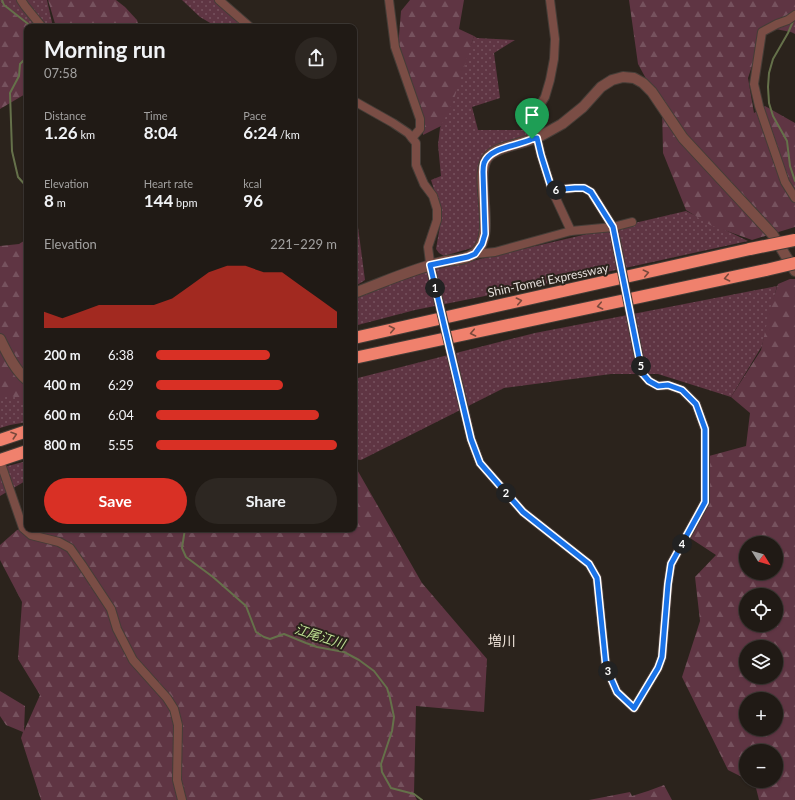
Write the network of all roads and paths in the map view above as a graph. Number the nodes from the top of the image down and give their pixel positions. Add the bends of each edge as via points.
1 (21, 0) edge
2 (219, 0) edge
3 (389, 0) edge
4 (550, 0) edge
5 (795, 15) edge
6 (40, 24) edge
7 (247, 24) edge
8 (357, 103) edge
9 (412, 138) junction
10 (535, 139) junction
11 (552, 190) junction
12 (795, 198) edge
13 (632, 222) dead end
14 (613, 227) junction
15 (571, 231) junction
16 (795, 240) edge
17 (475, 254) junction
18 (795, 263) edge
19 (431, 269) junction
20 (795, 271) edge
21 (357, 292) edge
22 (357, 337) edge
23 (0, 339) edge
24 (357, 357) edge
25 (24, 378) edge
26 (24, 432) edge
27 (0, 440) edge
28 (24, 452) edge
29 (0, 461) edge
30 (24, 529) edge
31 (28, 532) edge
32 (182, 800) edge

1 - 6 street
2 - 7 street
3 - 9 street via 395,47 420,119 420,128
4 - 10 street via 555,39 554,60 545,96 531,124
5 - 12 street via 762,32 754,84 785,182
8 - 9 street via 408,133
9 - 19 street via 416,143 416,165 437,209 437,220 428,247
10 - 11 street
10 - 17 street via 495,151 484,162 485,234
10 - 20 street via 562,124 583,107 601,87 612,80 634,78 652,92 683,138 773,235
11 - 14 street via 584,188 591,192
11 - 15 street
13 - 14 street
14 - 15 street
14 - 19 street, bridge via 642,373 658,386 668,385 682,390 696,404 705,429 705,502 671,564 662,657 634,708 617,692 606,667 597,578 589,564 523,512 480,463 471,439
15 - 17 street via 495,252
22 -> 16 highway, Shin-Tomei Expressway, bridge
17 - 19 street
18 -> 24 highway, bridge
19 - 21 street
23 - 25 street via 8,356
27 -> 26 highway
28 - 29 highway
29 - 30 street
31 - 32 street via 70,548 111,609 117,629 132,660 174,709 178,725 177,780

